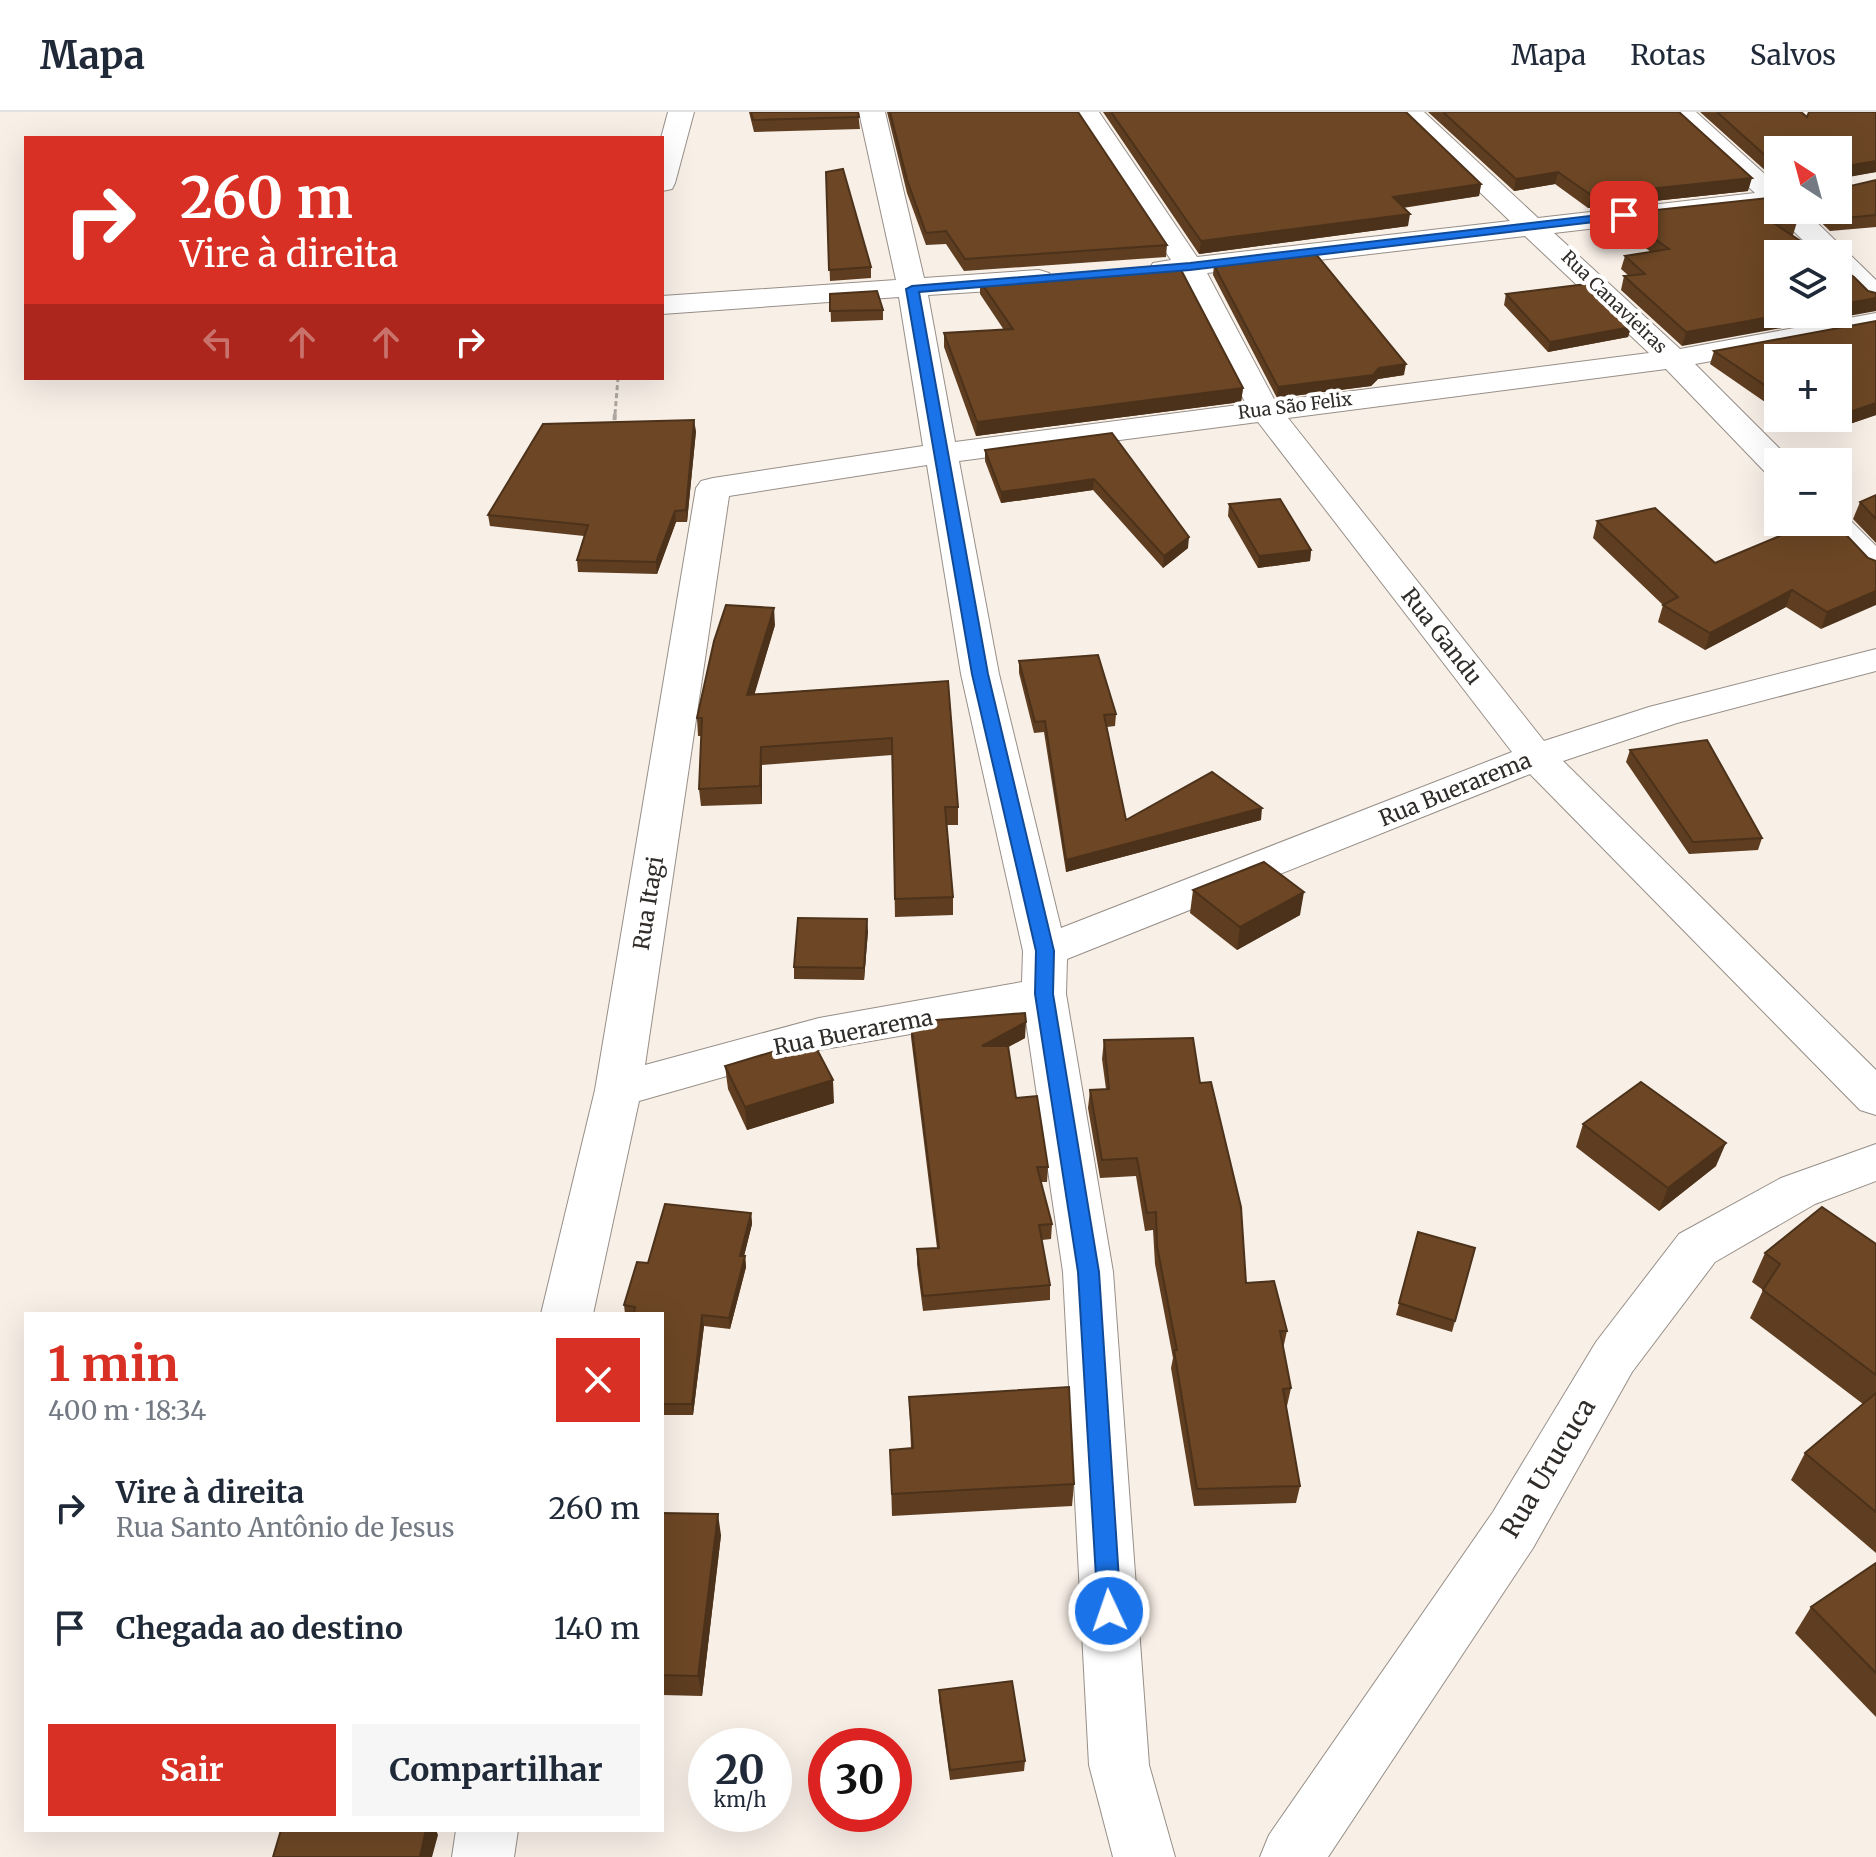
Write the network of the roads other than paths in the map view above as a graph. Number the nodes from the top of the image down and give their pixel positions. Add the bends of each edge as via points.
1 (681, 112) edge
2 (872, 112) edge
3 (1086, 112) edge
4 (1409, 112) edge
5 (1681, 112) edge
6 (664, 176) edge
7 (1764, 186) edge
8 (1764, 200) edge
9 (1802, 224) edge
10 (1532, 225) junction
11 (1819, 240) edge
12 (1190, 267) junction
13 (1128, 272) edge
14 (1852, 273) edge
15 (1067, 277) edge
16 (912, 289) junction
17 (1876, 296) edge
18 (664, 305) edge
19 (1876, 322) edge
20 (1673, 359) junction
21 (1265, 410) junction
22 (1764, 452) edge
23 (942, 453) junction
24 (713, 488) joint
25 (1847, 536) edge
26 (1876, 566) edge
27 (1876, 660) edge
28 (1536, 757) junction
29 (1044, 972) junction
30 (618, 1090) junction
31 (1876, 1098) edge
32 (1876, 1162) edge
33 (567, 1312) edge
34 (487, 1832) edge
35 (483, 1857) edge
36 (1144, 1857) edge
37 (1291, 1857) edge

1 - 6 street
2 - 16 street
3 - 12 street, Rua Gandu
4 - 10 street, Rua Canavieiras
5 - 7 street
8 - 10 street
9 - 11 street
10 - 12 street
10 - 20 street, Rua Canavieiras
12 - 13 street
12 - 21 street, Rua Gandu
14 - 17 street
15 - 16 street
16 - 18 street
16 - 23 street
19 - 20 street, Rua São Felix
20 - 21 street, Rua São Felix
20 - 22 street, Rua Canavieiras
21 - 23 street, Rua São Felix
21 - 28 street, Rua Gandu
23 - 24 street, Rua São Felix
23 - 29 street via 980,674
24 - 30 street, Rua Itagi
25 - 26 street
27 - 28 street, Rua Buerarema via 1663,715
28 - 29 street, Rua Buerarema
28 - 31 street, Rua Gandu
29 - 30 street, Rua Buerarema via 911,1020 819,1034
29 - 36 street via 1088,1272 1119,1765
30 - 33 street, Rua Itagi
32 - 37 street, Rua Urucuca via 1798,1191 1697,1248 1614,1357 1513,1530
34 - 35 street

